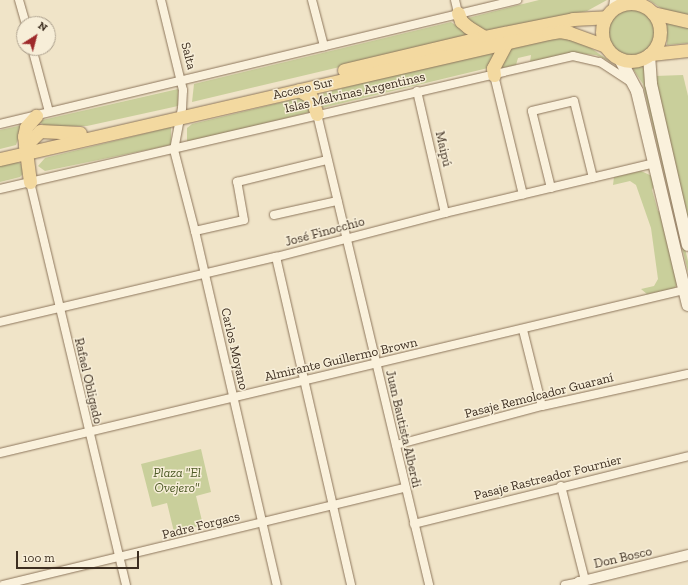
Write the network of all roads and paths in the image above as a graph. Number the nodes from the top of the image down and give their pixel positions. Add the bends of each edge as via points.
1 (19, 0) edge
2 (161, 0) edge
3 (312, 0) edge
4 (455, 0) edge
5 (517, 0) edge
6 (636, 2) edge
7 (612, 8) edge
8 (458, 13) junction
9 (653, 13) junction
10 (24, 16) edge
11 (688, 21) edge
12 (484, 37) junction
13 (507, 42) junction
14 (324, 46) junction
15 (606, 46) junction
16 (688, 50) edge
17 (650, 54) junction
18 (34, 56) edge
19 (620, 59) junction
20 (494, 75) junction
21 (182, 79) junction
22 (299, 90) junction
23 (417, 91) junction
24 (637, 91) junction
25 (49, 112) junction
26 (180, 113) junction
27 (317, 114) junction
28 (36, 116) junction
29 (0, 124) edge
30 (26, 150) junction
31 (174, 150) junction
32 (0, 152) edge
33 (0, 159) edge
34 (327, 160) junction
35 (655, 163) junction
36 (593, 178) junction
37 (30, 182) junction
38 (550, 188) junction
39 (0, 189) edge
40 (523, 195) junction
41 (337, 201) junction
42 (445, 212) junction
43 (274, 215) dead end
44 (195, 231) junction
45 (346, 239) junction
46 (688, 245) edge
47 (276, 257) junction
48 (204, 272) junction
49 (686, 289) edge
50 (688, 305) edge
51 (59, 308) junction
52 (0, 322) edge
53 (523, 330) junction
54 (376, 365) junction
55 (688, 374) edge
56 (303, 382) junction
57 (233, 397) junction
58 (542, 406) junction
59 (88, 432) junction
60 (396, 445) junction
61 (0, 453) edge
62 (688, 456) edge
63 (561, 486) junction
64 (405, 488) junction
65 (333, 506) junction
66 (262, 523) junction
67 (414, 524) junction
68 (688, 556) edge
69 (120, 558) junction
70 (586, 582) edge
71 (2, 585) edge
72 (126, 585) edge
73 (276, 585) edge
74 (351, 585) edge
75 (429, 585) edge
76 (565, 585) edge

1 - 10 street
2 - 21 street, Salta
3 - 14 street
4 - 8 street
5 - 8 street
6 - 7 main road
6 - 9 main road
7 - 12 main road, Acceso Sur via 573,19
7 - 15 main road via 602,31
8 - 12 main road via 461,21
8 - 14 street
9 - 11 main road
9 - 17 main road via 658,20 660,38
12 - 26 main road, Acceso Sur
13 - 15 main road, Acceso Sur via 560,31 583,36
13 - 20 main road via 493,68
13 - 22 main road, Acceso Sur
14 - 21 street
15 - 19 main road
16 - 17 main road
17 - 19 main road via 636,61
17 - 46 main road via 651,84
18 - 25 street
19 - 24 main road
20 - 23 street, Islas Malvinas Argentinas
20 - 24 street, Islas Malvinas Argentinas via 573,56 609,66
20 - 40 street
21 - 25 street
21 - 26 street, Salta
22 - 26 main road, Acceso Sur
22 - 27 main road via 311,97
23 - 27 street, Islas Malvinas Argentinas
23 - 42 street, Maipú
24 - 35 main road
25 - 28 street
26 - 30 main road, Acceso Sur
26 - 30 main road, Acceso Sur via 80,133
26 - 31 street, Carlos Moyano
27 - 31 street, Islas Malvinas Argentinas
27 - 34 street, Juan Bautista Alberdi
28 - 29 street
28 - 30 main road via 26,127
30 - 32 main road, Acceso Sur
30 - 33 main road, Acceso Sur
30 - 37 main road
31 - 37 street, Islas Malvinas Argentinas
31 - 44 street, Carlos Moyano
34 - 41 street, Juan Bautista Alberdi
34 - 44 street via 237,182 244,220
35 - 36 street, José Finocchio
35 - 49 main road
36 - 38 street, José Finocchio
36 - 38 street via 574,101 532,111
37 - 39 street, Islas Malvinas Argentinas
37 - 51 street, Rafael Obligado
38 - 40 street, José Finocchio
40 - 42 street, José Finocchio
41 - 43 street
41 - 45 street, Juan Bautista Alberdi
42 - 45 street, José Finocchio
44 - 48 street, Carlos Moyano
45 - 47 street, José Finocchio
45 - 54 street, Juan Bautista Alberdi
47 - 48 street, José Finocchio
47 - 56 street
48 - 51 street, José Finocchio
48 - 57 street, Carlos Moyano
49 - 50 main road
49 - 53 street, Almirante Guillermo Brown
51 - 52 street, José Finocchio
51 - 59 street, Rafael Obligado
53 - 54 street, Almirante Guillermo Brown
53 - 58 street
54 - 56 street, Almirante Guillermo Brown
54 - 60 street, Juan Bautista Alberdi
55 - 58 street, Pasaje Remolcador Guaraní
56 - 57 street, Almirante Guillermo Brown
56 - 65 street
57 - 59 street, Almirante Guillermo Brown
57 - 66 street, Carlos Moyano
58 - 60 street, Pasaje Remolcador Guaraní
59 - 61 street, Almirante Guillermo Brown
59 - 69 street, Rafael Obligado
60 - 64 street, Juan Bautista Alberdi
62 - 63 street, Pasaje Rastreador Fournier
63 - 67 street, Pasaje Rastreador Fournier
63 - 70 street
64 - 65 street, Padre Forgacs
64 - 67 street, Juan Bautista Alberdi
65 - 66 street, Padre Forgacs
65 - 74 street
66 - 69 street, Padre Forgacs
66 - 73 street, Carlos Moyano
67 - 75 street, Juan Bautista Alberdi
68 - 70 street, Don Bosco
69 - 71 street, Padre Forgacs
69 - 72 street, Rafael Obligado
70 - 76 street, Don Bosco

